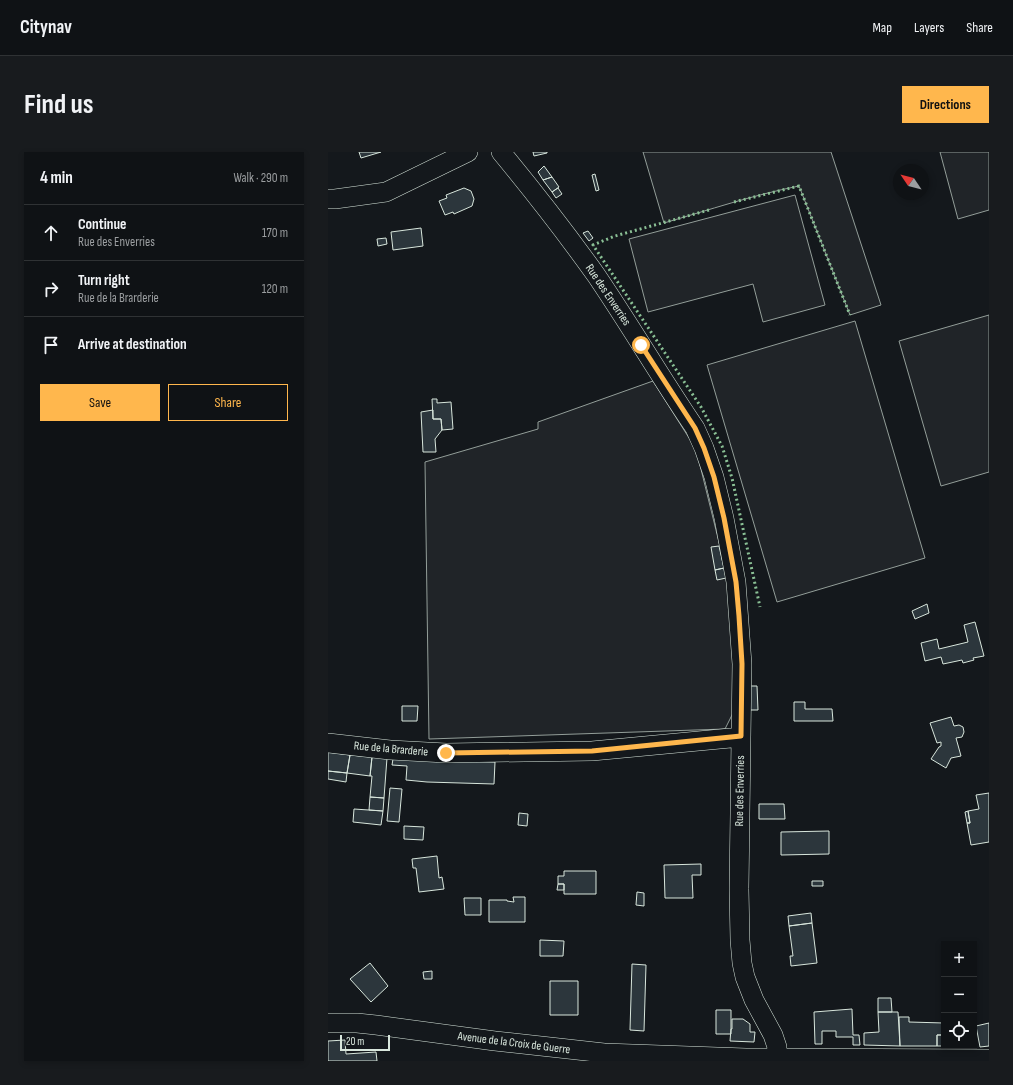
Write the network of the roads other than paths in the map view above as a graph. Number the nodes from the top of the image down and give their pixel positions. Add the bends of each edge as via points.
1 (468, 152) edge
2 (502, 152) edge
3 (328, 199) edge
4 (741, 736) junction
5 (328, 743) edge
6 (329, 1022) edge
7 (777, 1058) junction
8 (989, 1059) edge

1 - 3 street via 386,192
2 - 4 street, Rue des Enverries via 596,276 695,428 704,448 724,518 736,582 742,664
4 - 5 street, Rue de la Brarderie via 592,751 446,753
4 - 7 street, Rue des Enverries via 739,889 742,963 754,1000 774,1035
6 - 7 street, Avenue de la Croix de Guerre via 376,1024 604,1053
7 - 8 street, Avenue de la Croix de Guerre

